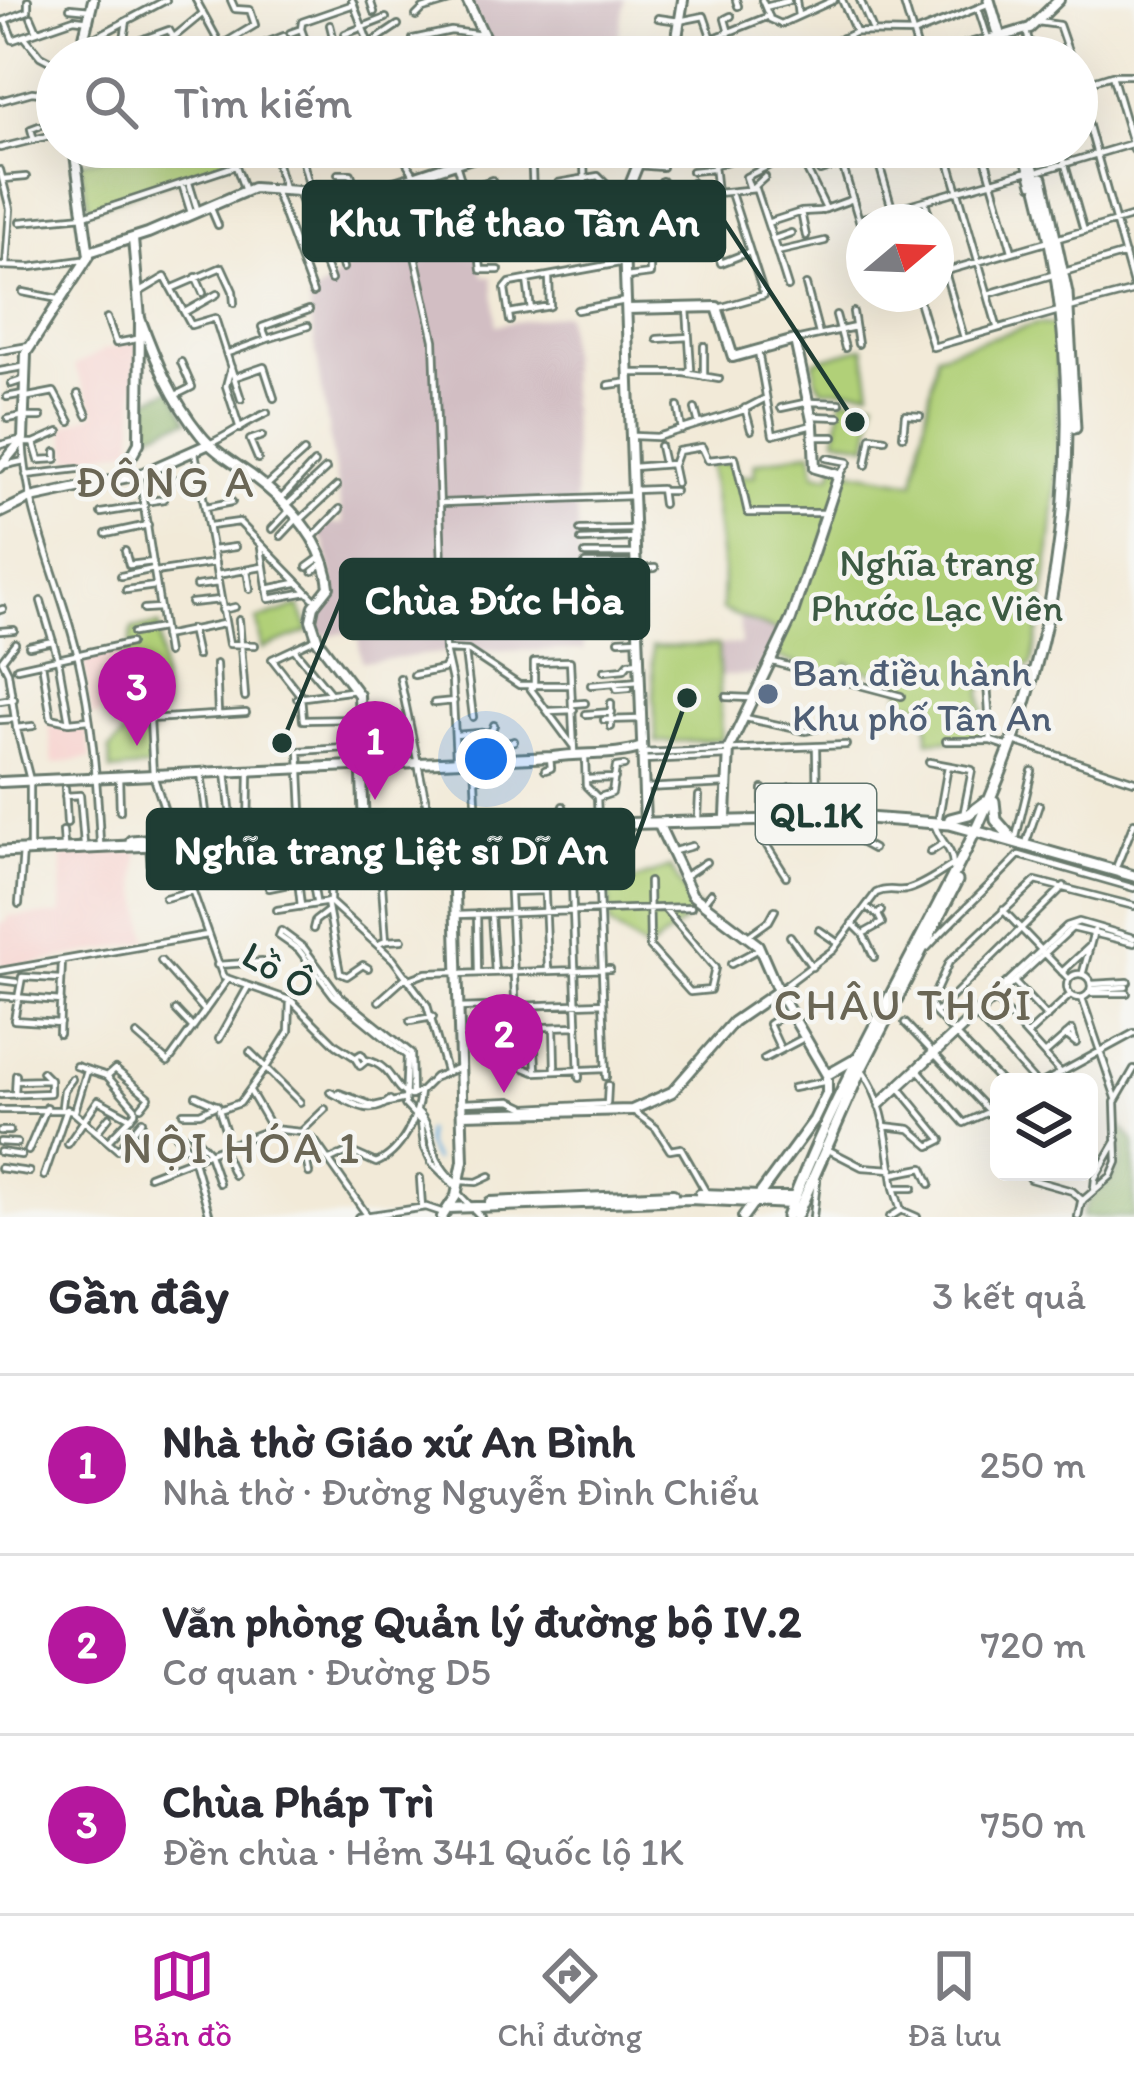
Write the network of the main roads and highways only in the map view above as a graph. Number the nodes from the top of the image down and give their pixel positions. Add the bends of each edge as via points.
1 (987, 3) edge
2 (994, 36) edge
3 (1033, 168) edge
4 (1038, 168) edge
5 (1054, 240) junction
6 (1065, 309) junction
7 (1013, 745) junction
8 (991, 799) junction
9 (761, 818) junction
10 (726, 819) junction
11 (651, 820) junction
12 (949, 820) junction
13 (567, 824) junction
14 (453, 828) junction
15 (978, 829) junction
16 (365, 832) junction
17 (298, 834) junction
18 (994, 836) junction
19 (1018, 838) junction
20 (175, 841) junction
21 (47, 848) junction
22 (969, 849) junction
23 (0, 850) edge
24 (1134, 873) edge
25 (858, 1064) junction
26 (791, 1217) edge

1 - 2 main road
3 - 5 main road
4 - 5 main road
5 - 6 main road
6 - 7 main road via 1066,481 1055,587
6 - 7 main road via 1075,418 1065,556 1050,640
7 - 8 main road
8 - 12 main road
8 - 15 main road
8 - 19 main road via 996,820
9 - 10 main road, QL.1K
9 - 12 main road, QL.1K
9 - 12 main road, QL.1K
10 - 11 main road, QL.1K
10 - 11 main road, QL.1K
11 - 13 main road, QL.1K
11 - 13 main road, QL.1K
12 - 15 main road, QL.1K
12 - 22 main road
13 - 14 main road, QL.1K
13 - 14 main road, QL.1K via 504,818
14 - 16 main road, QL.1K
14 - 16 main road, QL.1K
15 - 18 main road, QL.1K
15 - 19 main road, QL.1K
15 - 22 main road
16 - 17 main road, QL.1K
16 - 17 main road, QL.1K
17 - 20 main road, QL.1K
17 - 20 main road, QL.1K
18 - 22 main road
18 - 24 main road, QL.1K
19 - 24 main road, QL.1K
20 - 21 main road, QL.1K
20 - 21 main road, QL.1K
21 - 23 main road, QL.1K
22 - 25 main road
22 - 25 main road via 945,919
25 - 26 main road
25 - 26 main road

